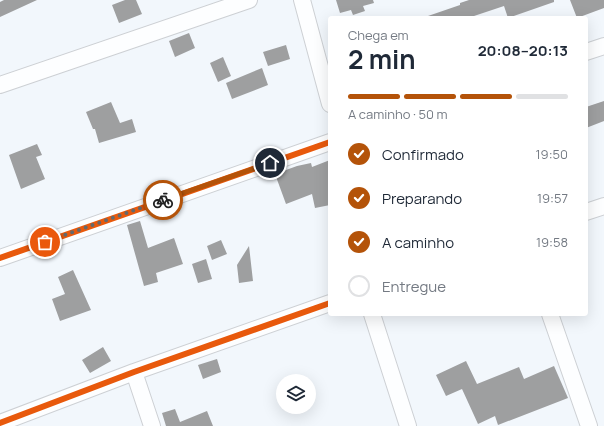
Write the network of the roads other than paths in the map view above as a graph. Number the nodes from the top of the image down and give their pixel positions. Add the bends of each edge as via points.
1 (249, 0) edge
2 (302, 0) edge
3 (604, 46) edge
4 (588, 51) edge
5 (0, 85) edge
6 (328, 97) edge
7 (328, 143) edge
8 (604, 206) edge
9 (588, 211) edge
10 (0, 258) edge
11 (328, 304) edge
12 (373, 316) edge
13 (551, 316) edge
14 (134, 372) junction
15 (0, 423) edge
16 (152, 426) edge
17 (408, 426) edge
18 (589, 426) edge

1 - 5 street
2 - 6 street
3 - 4 street
7 - 10 street
8 - 9 street
11 - 14 street
12 - 17 street
13 - 18 street
14 - 15 street
14 - 16 street

